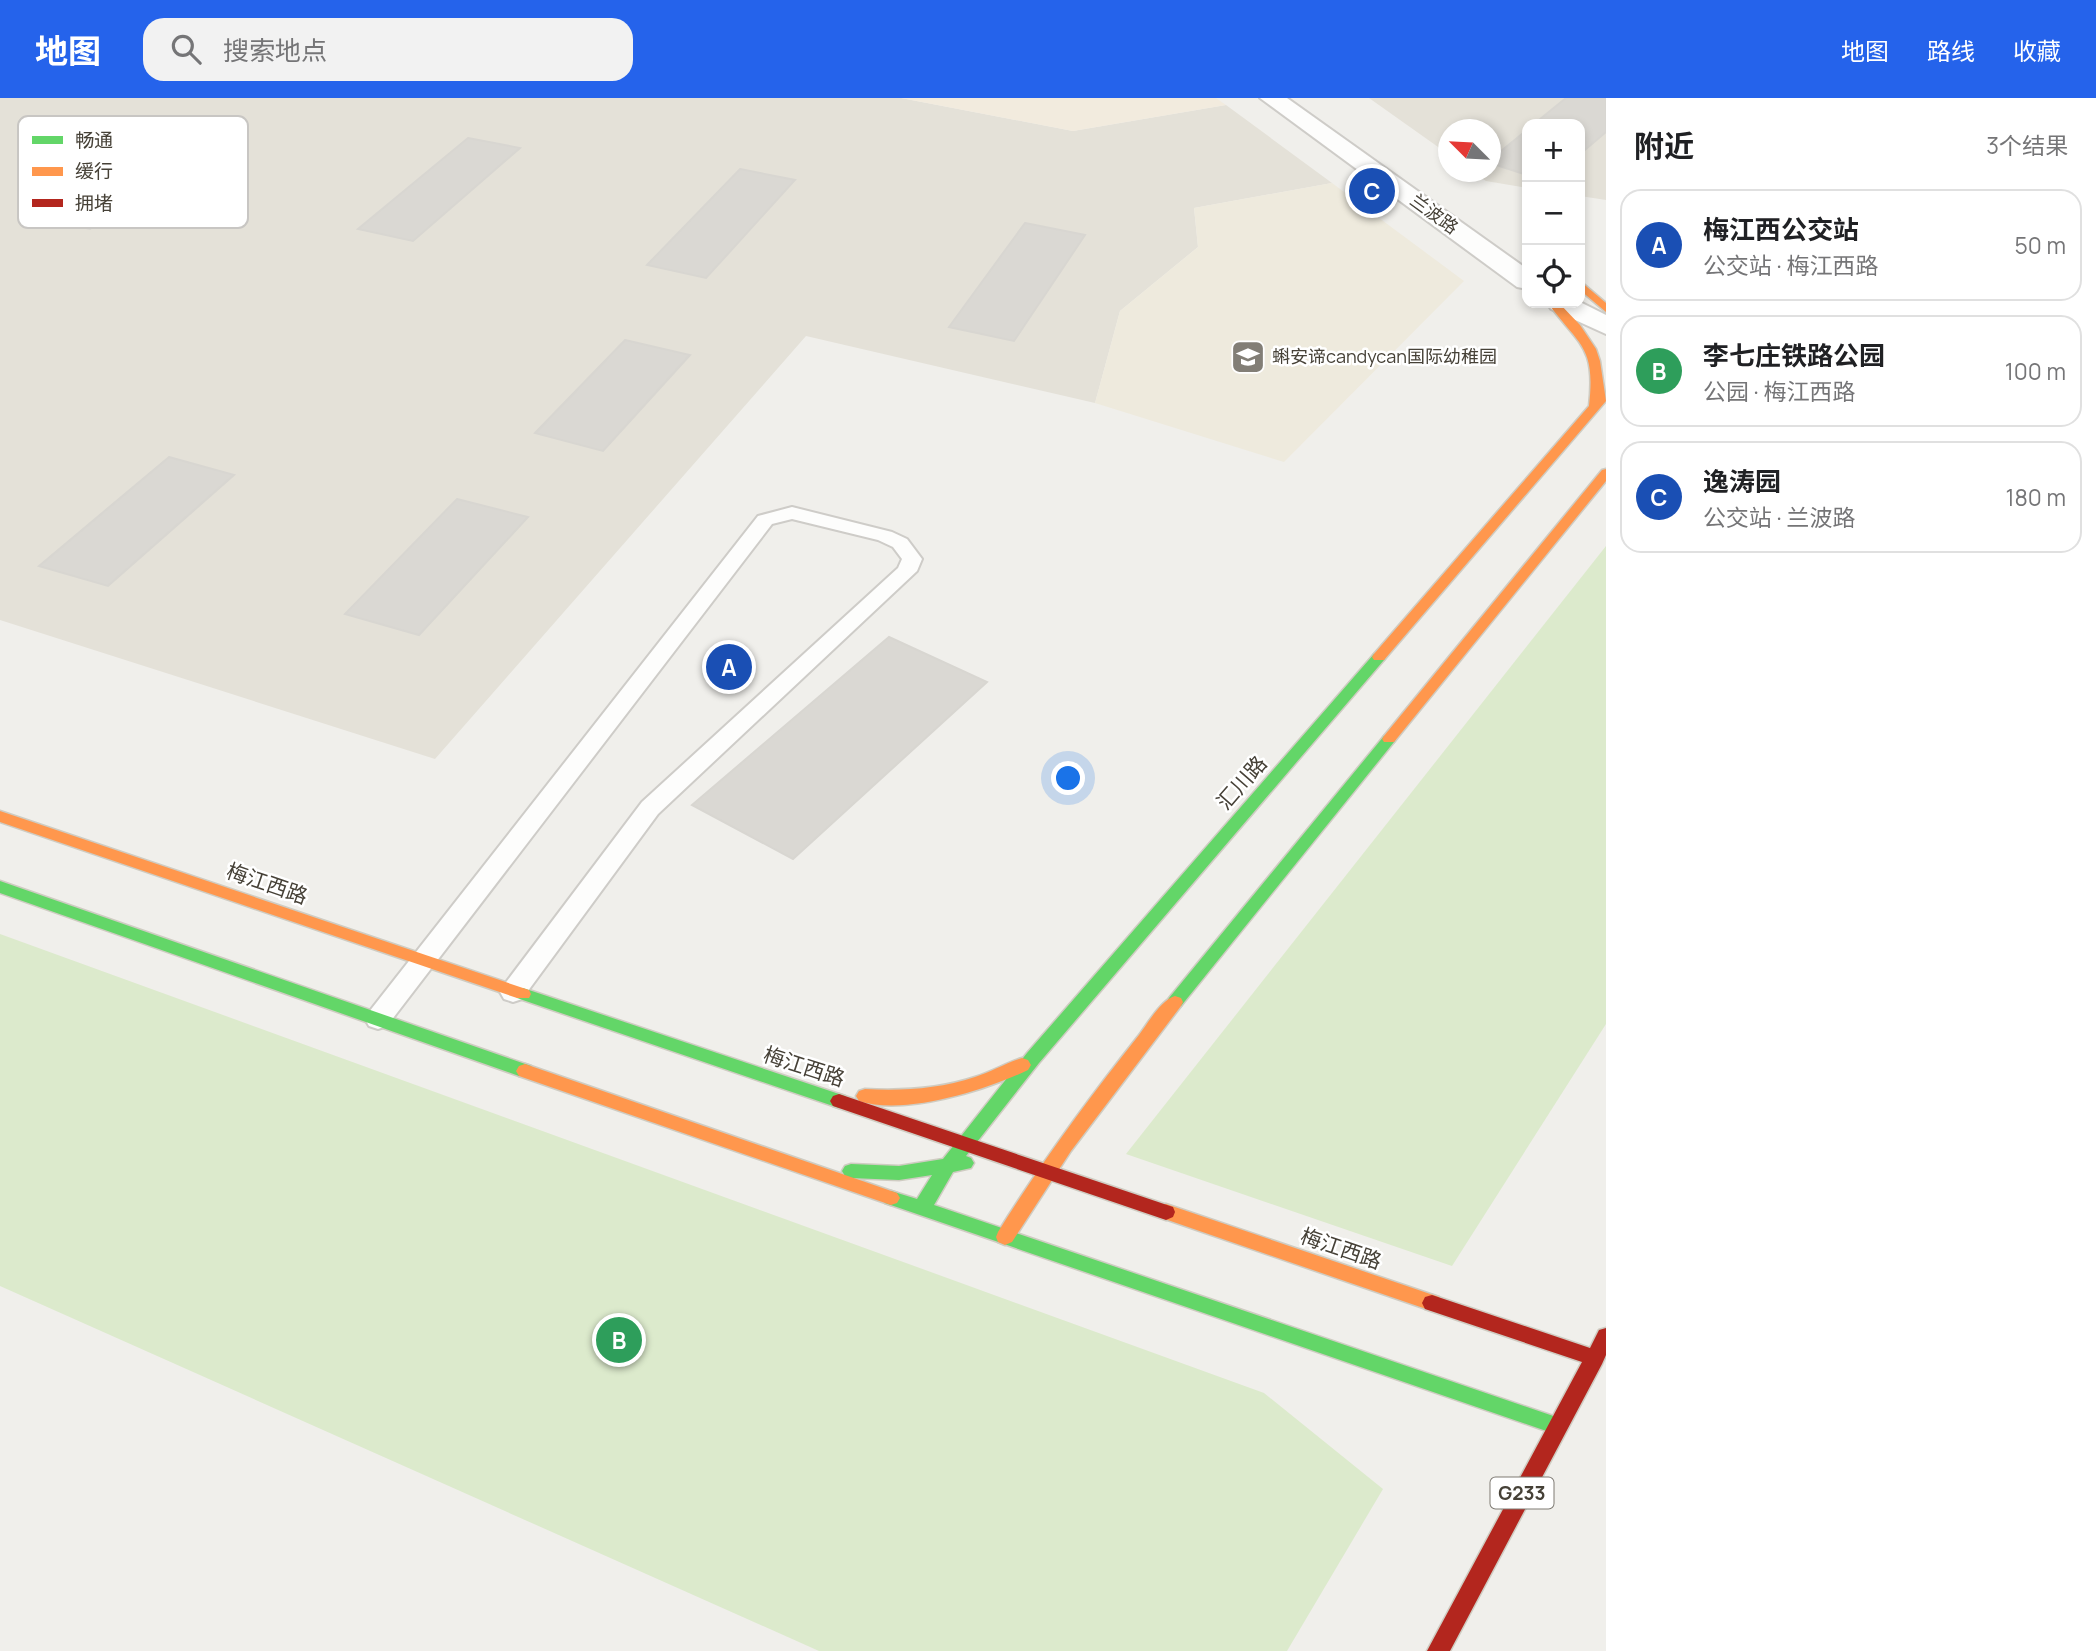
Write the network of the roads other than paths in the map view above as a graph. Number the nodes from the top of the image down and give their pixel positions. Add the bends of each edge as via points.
1 (1272, 98) edge
2 (1311, 98) edge
3 (1483, 219) dead end
4 (1522, 277) edge
5 (1585, 286) edge
6 (1585, 289) edge
7 (1606, 296) edge
8 (1558, 308) edge
9 (1571, 308) edge
10 (1606, 309) edge
11 (1606, 326) edge
12 (1601, 401) edge
13 (1606, 473) edge
14 (0, 816) edge
15 (0, 887) edge
16 (426, 960) junction
17 (513, 992) junction
18 (378, 1019) junction
19 (1033, 1058) junction
20 (807, 1090) junction
21 (1103, 1091) junction
22 (1062, 1123) dead end
23 (966, 1143) junction
24 (1021, 1144) dead end
25 (1000, 1154) junction
26 (776, 1159) junction
27 (947, 1167) junction
28 (1045, 1170) junction
29 (922, 1208) junction
30 (1005, 1237) junction
31 (1606, 1336) edge
32 (1595, 1358) junction
33 (1558, 1426) junction
34 (1438, 1651) edge

1 - 4 street, 兰波路
2 - 3 street, 兰波路
5 - 7 street
6 - 10 main road
8 - 12 main road via 1595,352 1602,376
9 - 11 street
12 - 19 main road, 汇川路
13 - 21 main road
14 - 16 main road, 梅江西路
15 - 18 main road
16 - 17 main road, 梅江西路
16 - 17 lane via 765,520 792,513 900,543 912,559 908,571 650,808
16 - 18 lane
17 - 20 main road, 梅江西路
18 - 26 main road
19 - 20 main road via 992,1082 929,1097
19 - 23 main road, 汇川路
20 - 23 main road, 梅江西路
21 - 22 main road
21 - 28 main road
23 - 25 main road, 梅江西路
23 - 27 main road, 汇川路
24 - 25 main road
25 - 27 main road
25 - 28 main road, 梅江西路
26 - 27 main road via 878,1173
26 - 29 main road
27 - 29 main road, 汇川路
28 - 30 main road
28 - 32 main road, 梅江西路
29 - 30 main road
30 - 33 main road
31 - 32 main road, G233
32 - 33 main road, G233
33 - 34 main road, G233

